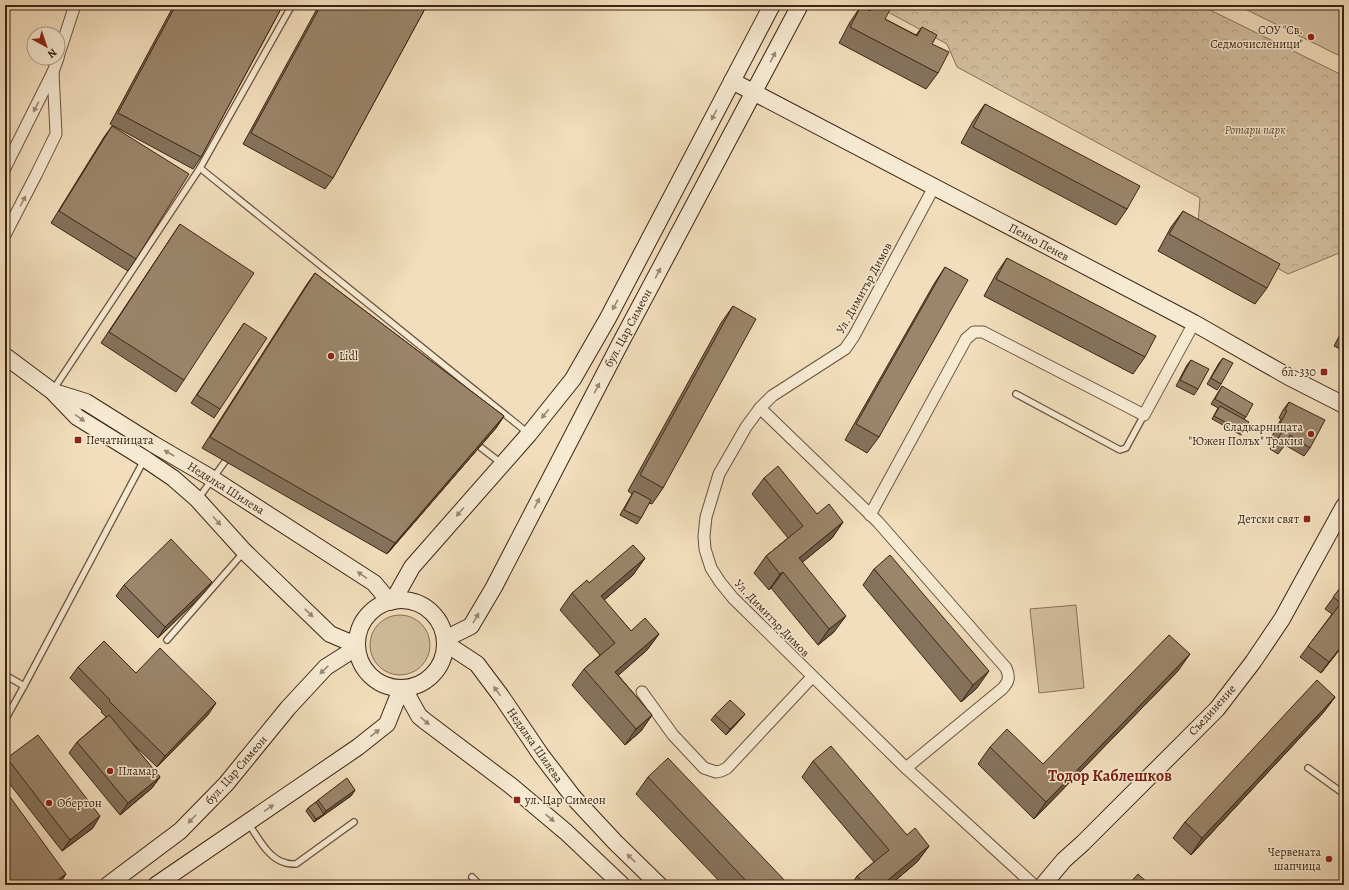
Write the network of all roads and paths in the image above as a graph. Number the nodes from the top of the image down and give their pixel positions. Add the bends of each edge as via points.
1 (75, 5) edge
2 (292, 5) edge
3 (772, 5) edge
4 (800, 5) edge
5 (66, 33) edge
6 (55, 66) edge
7 (53, 72) junction
8 (732, 81) junction
9 (755, 92) junction
10 (5, 168) edge
11 (200, 168) junction
12 (934, 187) junction
13 (5, 235) edge
14 (1194, 323) junction
15 (5, 356) edge
16 (52, 391) junction
17 (1016, 394) dead end
18 (1344, 405) edge
19 (760, 408) junction
20 (1144, 415) junction
21 (529, 434) junction
22 (471, 440) edge
23 (234, 449) edge
24 (149, 451) junction
25 (502, 464) junction
26 (213, 479) junction
27 (197, 499) junction
28 (1344, 506) edge
29 (870, 515) junction
30 (244, 551) junction
31 (391, 601) junction
32 (167, 640) edge
33 (445, 641) junction
34 (356, 647) junction
35 (5, 675) edge
36 (812, 677) junction
37 (24, 686) junction
38 (403, 689) junction
39 (642, 692) dead end
40 (5, 720) edge
41 (906, 768) junction
42 (1308, 768) dead end
43 (1344, 794) edge
44 (248, 822) junction
45 (354, 822) dead end
46 (472, 877) dead end
47 (108, 885) edge
48 (156, 885) edge
49 (480, 885) edge
50 (622, 885) edge
51 (658, 885) edge
52 (1034, 885) edge
53 (1043, 885) edge

1 - 5 street
2 - 11 lane
3 - 8 street, бул. Цар Симеон
9 -> 4 street, бул. Цар Симеон
6 - 7 street
7 -> 10 street
13 -> 7 street via 56,134
8 - 9 street, Пеньо Пенев
8 -> 21 street, бул. Цар Симеон via 608,318 573,379
9 - 12 street, Пеньо Пенев
33 -> 9 street, бул. Цар Симеон via 472,626
11 - 16 lane
11 - 21 lane
12 - 14 street, Пеньо Пенев
12 - 19 street, Ул. Димитър Димов via 845,349 772,396
14 - 18 street, Пеньо Пенев
14 - 20 street
15 - 16 street, Недялка Шилева
16 - 24 street, Недялка Шилева via 77,417
17 - 20 lane via 1120,450 1126,448
19 - 29 street
19 - 36 street, Ул. Димитър Димов via 719,474 706,517 705,549 711,568 733,598
20 - 29 street via 983,332 974,332 966,339
21 - 25 street, бул. Цар Симеон
22 - 25 lane
23 - 26 lane
26 -> 24 street, Недялка Шилева
24 - 27 street, Недялка Шилева via 173,478
24 - 37 lane
25 -> 31 street, бул. Цар Симеон via 412,568
26 - 27 lane
31 -> 26 street, Недялка Шилева via 374,583
27 -> 30 street, Недялка Шилева
28 - 53 street, Съединение via 1282,619 1217,709 1064,860
29 - 41 street via 1001,663 1009,680 1002,689
30 - 32 lane
30 -> 34 street, Недялка Шилева via 330,634
31 - 33 street via 405,600 427,609 441,627
31 - 34 street via 376,607 366,618 359,631
33 - 38 street via 443,656 434,673 418,685
51 -> 33 street, Недялка Шилева via 574,798 540,756 477,664
34 - 38 street via 366,673 376,682
34 -> 47 street, бул. Цар Симеон via 326,667 288,708 226,784 180,831
35 - 37 lane
36 - 39 street via 727,768 716,772 704,768 673,735
36 - 41 street, Ул. Димитър Димов
37 - 40 lane
44 -> 38 street via 387,724
38 -> 50 street via 424,721 534,804
41 - 52 street, Ул. Димитър Димов
42 - 43 lane
44 - 45 lane via 268,852 278,860 296,864
44 - 48 street
46 - 49 lane

